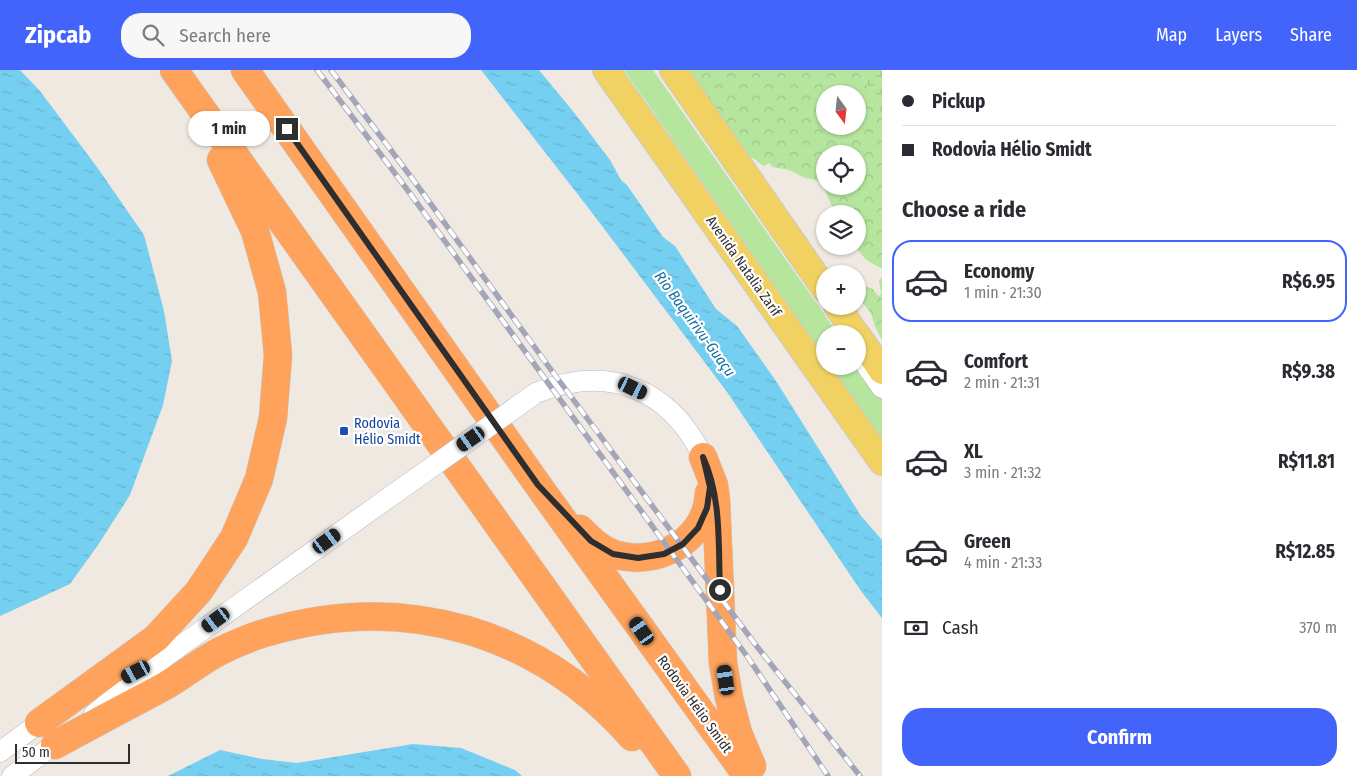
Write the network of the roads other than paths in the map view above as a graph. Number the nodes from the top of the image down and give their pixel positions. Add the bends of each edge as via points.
1 (169, 70) edge
2 (174, 70) edge
3 (245, 70) edge
4 (606, 70) edge
5 (618, 70) edge
6 (659, 70) edge
7 (673, 70) edge
8 (816, 276) edge
9 (838, 325) edge
10 (866, 348) edge
11 (866, 365) edge
12 (882, 371) edge
13 (882, 388) edge
14 (882, 450) edge
15 (703, 457) junction
16 (882, 462) edge
17 (538, 485) junction
18 (169, 654) junction
19 (39, 723) junction
20 (55, 745) junction
21 (0, 752) edge
22 (12, 776) edge
23 (667, 776) edge
24 (677, 776) edge
25 (747, 776) edge
26 (757, 776) edge

1 - 19 highway via 229,174 255,231 272,292 278,355 274,418 259,480 234,538 199,591 156,638
2 - 24 highway
3 - 17 highway, Rodovia Hélio Smidt
4 - 16 main road, Avenida Natalia Zarif
5 - 14 street
6 - 9 street
7 - 8 main road
10 - 12 main road
11 - 13 street
15 - 17 highway via 710,487 703,519 683,544 651,557 626,557 591,541
15 - 18 street, bridge via 682,422 652,397 614,382 574,381 554,386 536,393
15 - 26 highway via 716,500 723,663 738,733
17 - 25 highway, Rodovia Hélio Smidt
18 - 19 street
18 - 20 street
19 - 21 street
20 - 22 street
20 - 23 highway via 166,685 214,654 267,632 323,619 380,616 436,622 491,637 543,662 581,688 616,719

